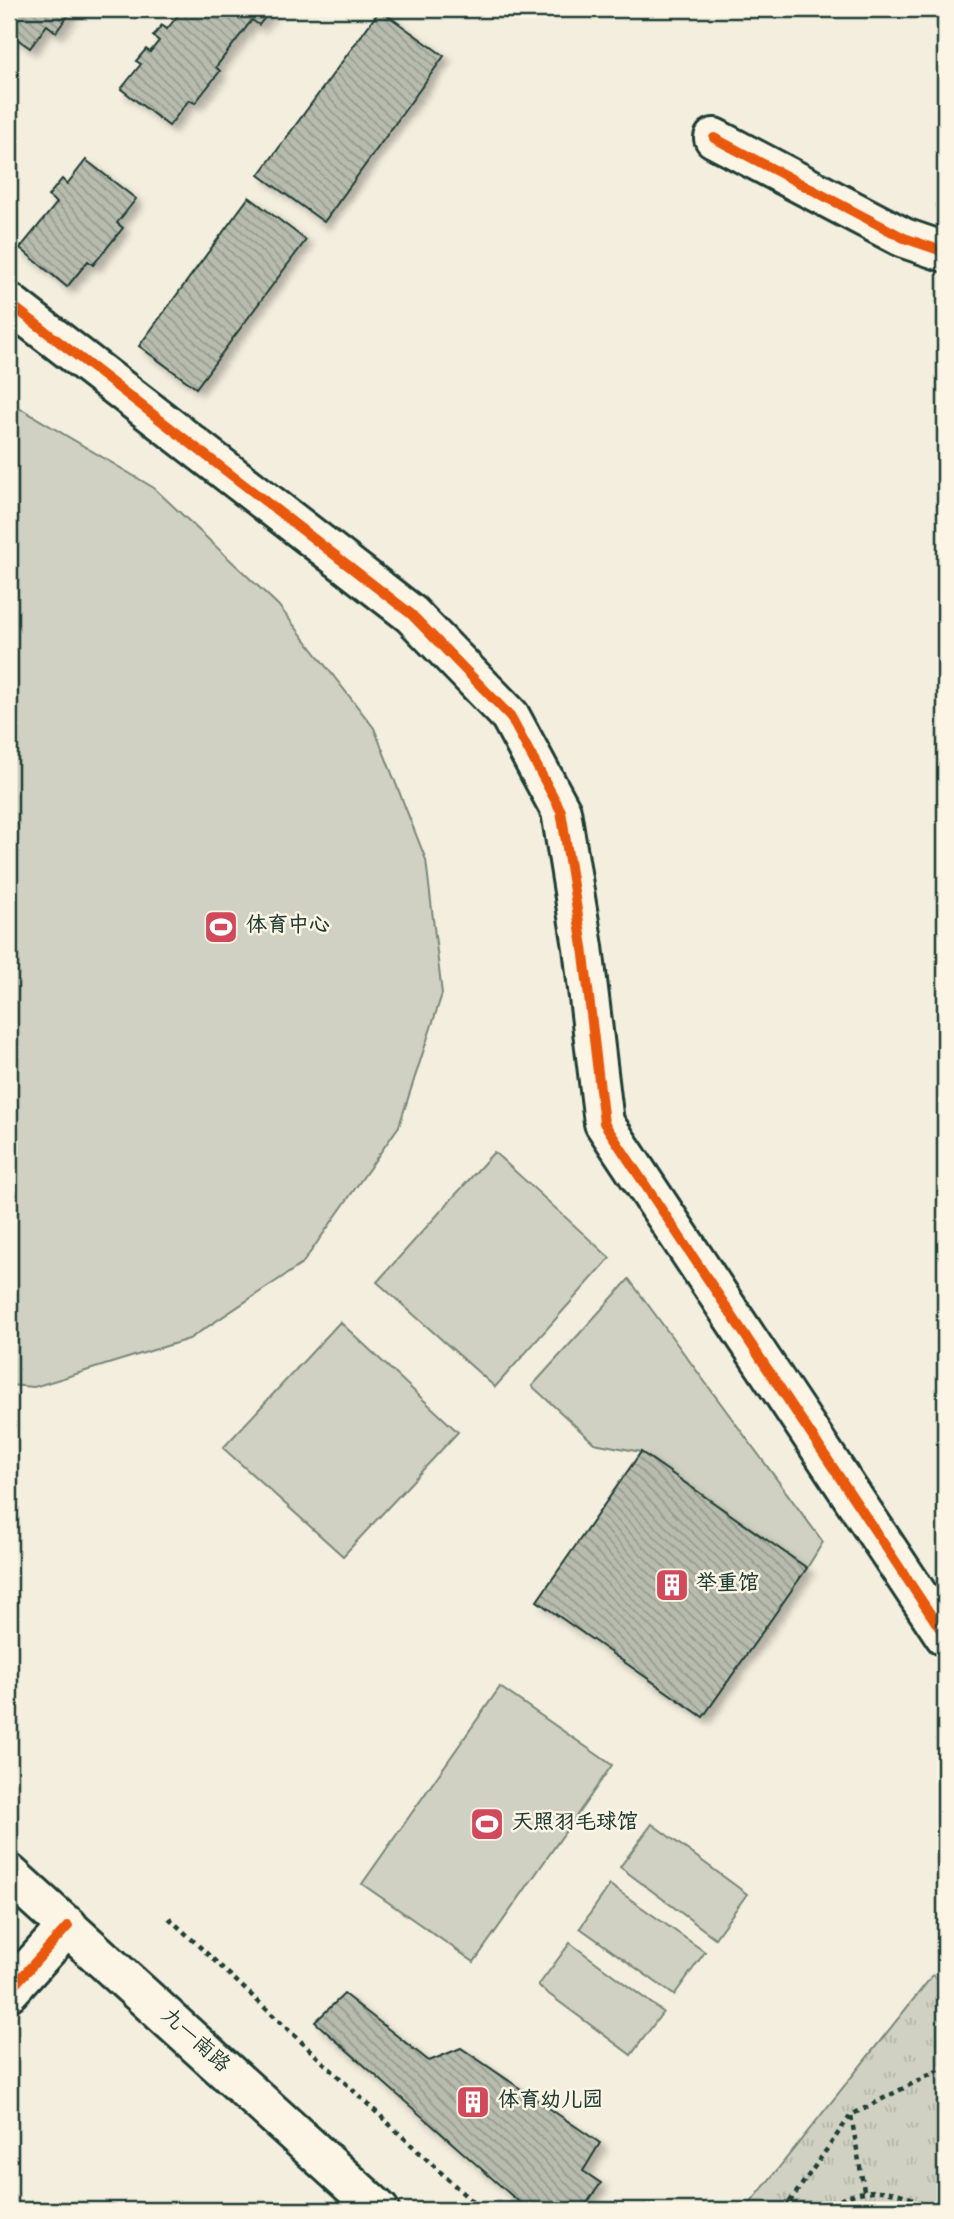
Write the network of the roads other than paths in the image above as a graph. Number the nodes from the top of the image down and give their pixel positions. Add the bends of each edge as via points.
1 (714, 138) dead end
2 (945, 252) edge
3 (9, 303) edge
4 (945, 1636) edge
5 (9, 1874) edge
6 (68, 1926) junction
7 (9, 1991) edge
8 (379, 2210) edge

1 - 2 street via 904,238
3 - 4 street via 411,614 510,716 561,811 604,1123
5 - 6 street, 九一南路
6 - 7 street
6 - 8 street, 九一南路

